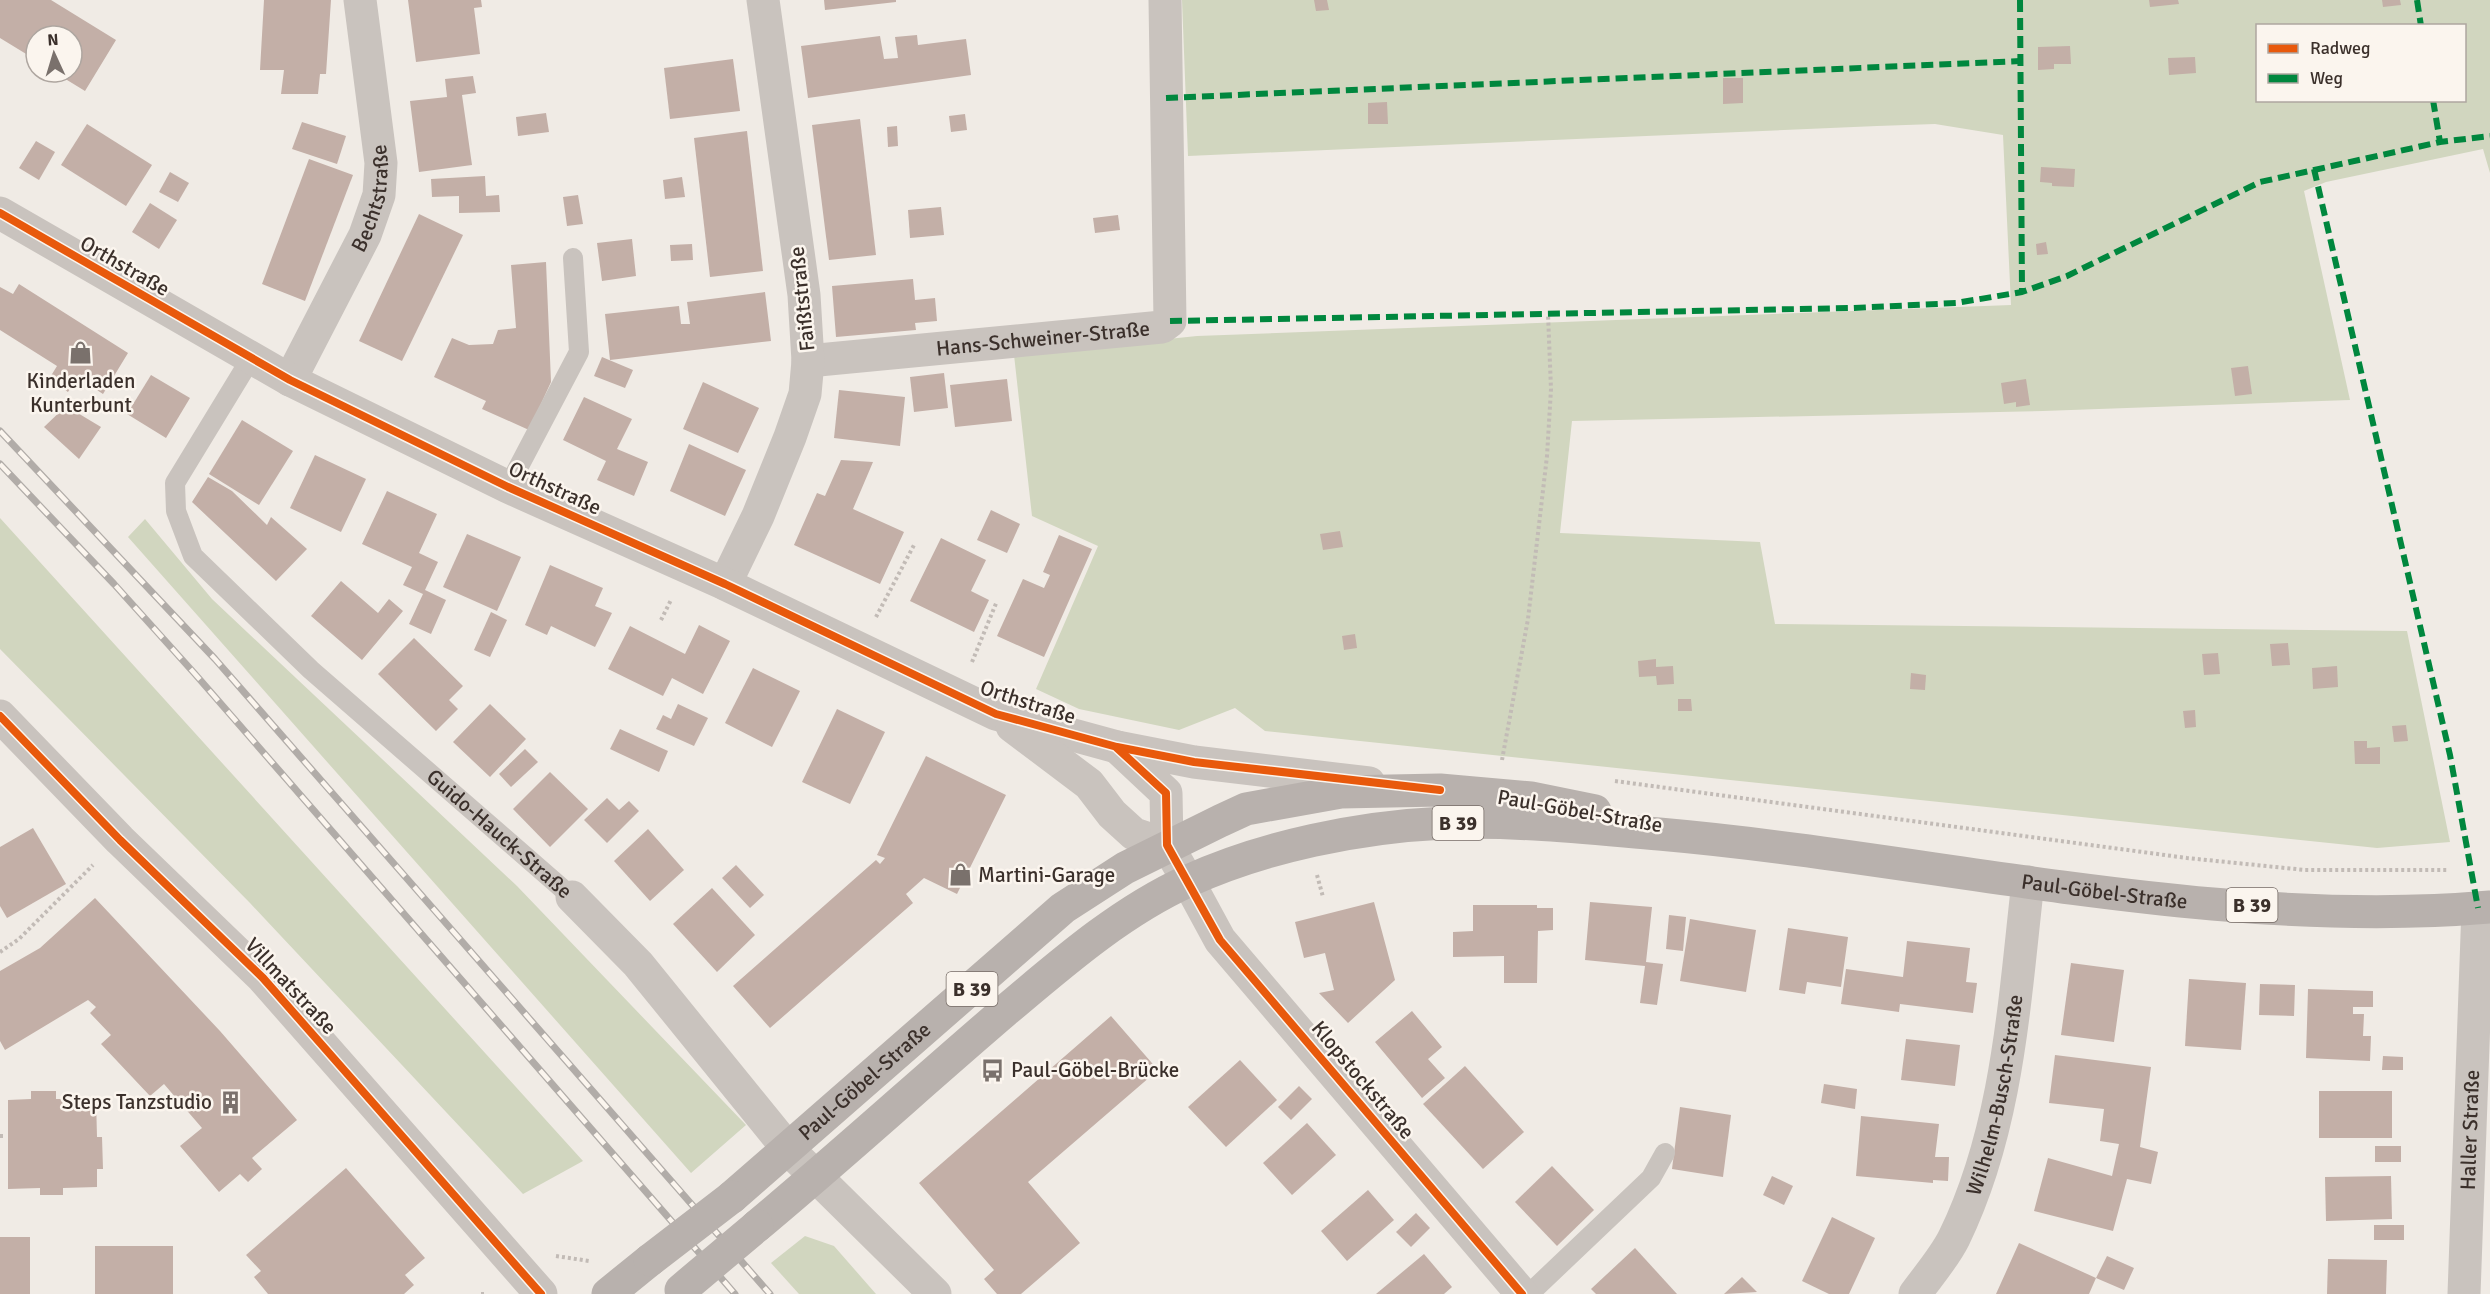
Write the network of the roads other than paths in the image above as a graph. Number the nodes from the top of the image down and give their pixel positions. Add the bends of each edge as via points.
1 (360, 0) edge
2 (763, 0) edge
3 (1165, 0) edge
4 (0, 213) edge
5 (573, 258) dead end
6 (250, 360) junction
7 (808, 362) junction
8 (290, 381) junction
9 (508, 487) junction
10 (725, 585) junction
11 (996, 714) junction
12 (0, 716) edge
13 (1117, 747) junction
14 (1440, 790) junction
15 (1734, 841) junction
16 (1167, 845) junction
17 (1188, 881) junction
18 (2028, 882) junction
19 (572, 897) joint
20 (2484, 908) edge
21 (2480, 1109) edge
22 (789, 1150) junction
23 (1665, 1153) dead end
24 (816, 1177) junction
25 (679, 1292) edge
26 (541, 1294) edge
27 (608, 1294) edge
28 (934, 1294) edge
29 (1522, 1294) edge
30 (1529, 1294) edge
31 (1915, 1294) edge
32 (2464, 1294) edge

1 - 8 street, Bechtstraße via 381,163 379,195 365,235
2 - 7 street, Faißtstraße via 804,295
3 - 7 street, Hans-Schweiner-Straße via 1170,321 1162,327
4 - 6 street, Orthstraße
5 - 9 lane via 579,352
6 - 8 street, Orthstraße
6 - 19 lane, Guido-Hauck-Straße via 175,483 176,511 193,556 311,670
7 - 10 street, Faißtstraße via 805,394 790,437
8 - 9 street, Orthstraße
9 - 10 street, Orthstraße
10 - 11 street, Orthstraße
11 - 13 street, Orthstraße
11 - 16 street, Orthstraße via 1089,784 1134,834
12 - 26 street, Villmatstraße via 120,840 263,978
13 - 14 street, Orthstraße via 1215,765
13 - 16 street, Orthstraße via 1166,793
14 - 15 main road, Paul-Göbel-Straße / B 39 via 1531,798
14 - 16 main road, Paul-Göbel-Straße / B 39 via 1341,792 1246,809
15 - 17 main road, Paul-Göbel-Straße / B 39 via 1535,824 1441,823 1263,852
15 - 18 main road, Paul-Göbel-Straße / B 39
16 - 17 street, Orthstraße
16 - 22 main road, Paul-Göbel-Straße / B 39 via 1063,908
17 - 24 main road, Paul-Göbel-Straße / B 39 via 1143,905 1079,949
17 - 29 street, Klopstockstraße via 1220,940
18 - 20 main road, Paul-Göbel-Straße / B 39 via 2196,902 2360,912
18 - 31 street, Wilhelm-Busch-Straße via 2007,1062 1988,1154 1953,1240
19 - 22 street, Guido-Hauck-Straße via 638,964
20 - 21 street, Haller Straße
21 - 32 street, Haller Straße
22 - 24 street, Guido-Hauck-Straße
22 - 27 main road, Paul-Göbel-Straße / B 39, bridge
23 - 30 lane via 1651,1178
24 - 25 main road, Paul-Göbel-Straße / B 39, bridge
24 - 28 street, Guido-Hauck-Straße

